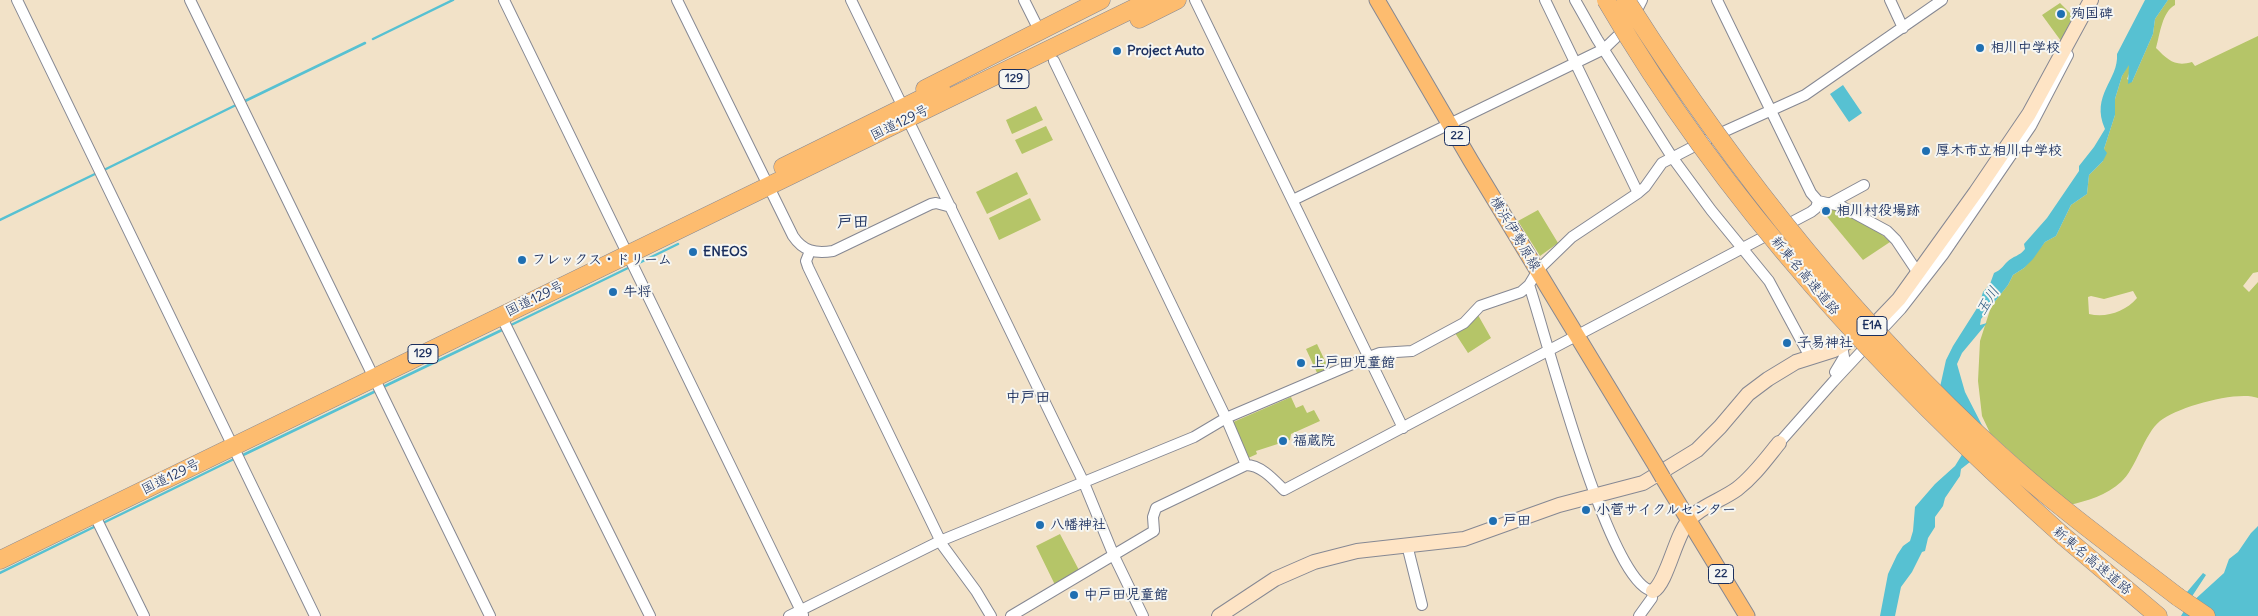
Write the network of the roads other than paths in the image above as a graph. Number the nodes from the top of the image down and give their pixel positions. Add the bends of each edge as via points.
1 (17, 0) edge
2 (190, 0) edge
3 (504, 0) edge
4 (677, 0) edge
5 (851, 0) edge
6 (1024, 0) edge
7 (1100, 0) edge
8 (1126, 0) edge
9 (1151, 0) edge
10 (1177, 0) edge
11 (1195, 0) edge
12 (1378, 0) edge
13 (1545, 0) edge
14 (1575, 0) edge
15 (1606, 0) edge
16 (1626, 0) edge
17 (1642, 0) edge
18 (1717, 0) edge
19 (1890, 0) edge
20 (1942, 0) edge
21 (2089, 3) edge
22 (1903, 28) junction
23 (1039, 30) junction
24 (1604, 49) junction
25 (1054, 61) junction
26 (1576, 63) junction
27 (900, 102) junction
28 (1771, 111) junction
29 (1450, 124) junction
30 (911, 126) junction
31 (844, 144) junction
32 (1672, 157) junction
33 (766, 182) junction
34 (1864, 184) dead end
35 (1638, 193) junction
36 (1293, 200) junction
37 (1818, 201) junction
38 (1829, 204) junction
39 (951, 207) junction
40 (1742, 249) junction
41 (810, 251) junction
42 (630, 258) junction
43 (1538, 270) junction
44 (1918, 273) junction
45 (1529, 285) junction
46 (505, 324) junction
47 (1577, 336) junction
48 (1842, 346) junction
49 (1549, 351) junction
50 (1369, 356) junction
51 (1810, 357) junction
52 (375, 381) junction
53 (1226, 418) junction
54 (1403, 428) junction
55 (1779, 443) junction
56 (235, 449) junction
57 (1246, 465) junction
58 (1084, 483) junction
59 (1594, 495) junction
60 (98, 521) junction
61 (1692, 525) junction
62 (940, 542) junction
63 (1407, 546) junction
64 (0, 548) edge
65 (1114, 556) junction
66 (0, 560) edge
67 (1653, 594) junction
68 (1422, 605) dead end
69 (802, 613) edge
70 (144, 616) edge
71 (315, 616) edge
72 (490, 616) edge
73 (650, 616) edge
74 (789, 616) edge
75 (991, 616) edge
76 (1011, 616) edge
77 (1143, 616) edge
78 (1219, 616) edge
79 (1639, 616) edge
80 (1747, 616) edge
81 (2158, 616) edge
82 (2206, 616) edge

1 - 56 street
2 - 52 street
3 - 42 street
4 - 33 street
5 - 27 street
6 - 23 street
7 - 23 highway, 129
8 - 31 highway, 国道129号 / 129
9 - 31 highway, 国道129号 / 129
10 - 25 highway, 129
11 - 36 street
12 - 29 main road, 横浜伊勢原線 / 22
13 - 26 street
14 - 24 street
15 - 81 highway, 新東名高速道路 / E1A, bridge via 1710,157 1831,308 1976,458
16 - 82 highway, 新東名高速道路 / E1A, bridge via 1688,96 1764,200 1897,354 1999,454 2056,502
17 - 24 street via 1630,24
18 - 28 street
19 - 22 street
20 - 22 street
21 - 44 street via 2029,114
21 - 55 street via 2074,43 2031,126 1943,255 1901,309
22 - 28 street via 1817,88
23 - 27 highway, 129
24 - 26 street
24 - 32 street
25 - 30 highway, 129
25 - 53 street
26 - 29 street
26 - 35 street
27 - 31 highway, 129
28 - 32 street
28 - 37 street via 1811,193
29 - 36 street
29 - 43 main road, 横浜伊勢原線 / 22
30 - 31 highway, 129
30 - 39 street
31 - 33 highway, 国道129号 / 129
32 - 35 street via 1662,163
32 - 40 street
33 - 41 street via 793,236
33 - 42 highway, 国道129号 / 129
34 - 38 street
35 - 43 street via 1572,237
36 - 50 street
37 - 38 street
37 - 40 street via 1811,212
38 - 44 street via 1841,206 1887,230
39 - 41 street via 931,204 832,251
39 - 58 street
40 - 47 street
40 - 51 street via 1769,282
41 - 62 street via 806,261 808,267
42 - 46 highway, 国道129号 / 129
42 - 52 highway, 国道129号 / 129
42 - 69 street
43 - 45 street
43 - 47 main road, 横浜伊勢原線 / 22
44 - 48 street via 1877,322
45 - 49 street
45 - 50 street via 1515,295 1480,306 1464,323 1412,351
46 - 52 highway, 国道129号 / 129
46 - 73 street
47 - 49 street
47 - 61 main road, 横浜伊勢原線 / 22
48 - 51 street
48 - 55 street via 1842,363
49 - 54 street
49 - 59 street
50 - 53 street
50 - 54 street
51 - 59 street via 1786,368 1748,394 1704,443 1680,462 1643,483
52 - 56 highway, 国道129号 / 129
52 - 72 street
53 - 57 street
53 - 58 street via 1194,437
54 - 57 street via 1284,490 1265,472
55 - 61 street via 1753,475
56 - 60 highway, 国道129号 / 129
56 - 64 highway, 国道129号 / 129
56 - 71 street
57 - 65 street via 1156,508 1154,531
58 - 62 street
58 - 65 street
59 - 63 street via 1464,539
59 - 67 street via 1623,557 1643,587
60 - 66 highway, 国道129号 / 129
60 - 70 street
61 - 67 street via 1678,538 1662,580
61 - 80 main road, 22
62 - 69 street
62 - 75 street
63 - 68 street via 1416,592
63 - 78 street via 1357,551 1314,562 1275,579
65 - 76 street
65 - 77 street
67 - 79 street
69 - 74 street

